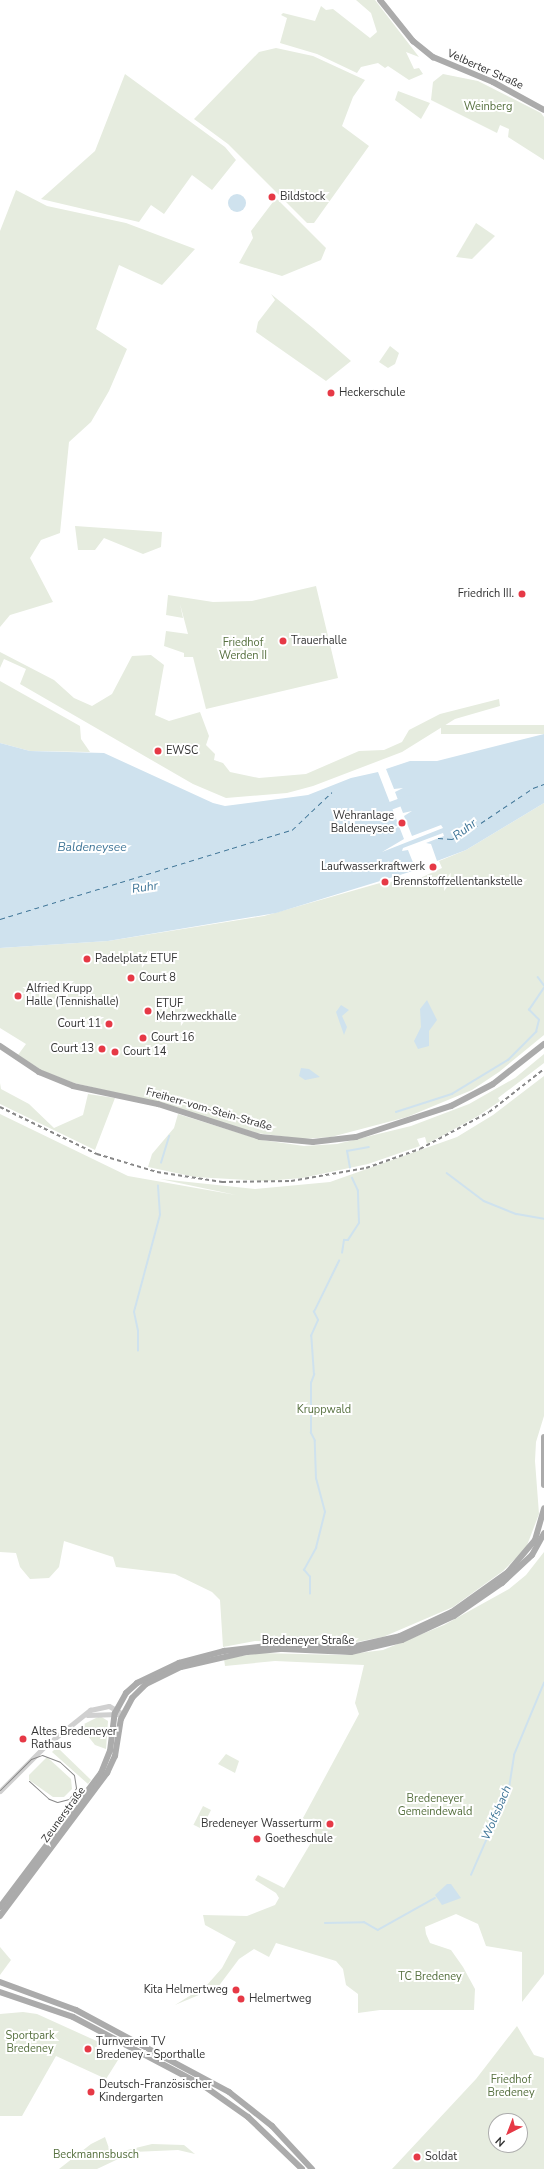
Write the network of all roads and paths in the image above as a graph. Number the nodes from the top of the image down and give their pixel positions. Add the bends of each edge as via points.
1 (380, 0) edge
2 (544, 110) edge
3 (544, 1044) edge
4 (0, 1046) edge
5 (544, 1437) edge
6 (544, 1485) edge
7 (544, 1508) edge
8 (544, 1533) edge
9 (116, 1711) junction
10 (123, 1714) junction
11 (0, 1791) edge
12 (0, 1907) edge
13 (0, 1916) edge
14 (0, 1982) edge
15 (0, 1992) edge
16 (302, 2169) edge
17 (312, 2169) edge

1 - 2 main road, Velberter Straße via 413,41 433,57 493,82
3 - 4 main road, Freiherr-vom-Stein-Straße via 493,1084 451,1106 356,1137 313,1142 260,1136 158,1104 73,1086 39,1072
5 - 6 main road
7 - 9 main road, Bredeneyer Straße via 540,1529 520,1561 485,1590 435,1620 400,1636 370,1644 334,1647 266,1645 197,1657 144,1677 130,1688
8 - 10 main road, Bredeneyer Straße via 532,1555 514,1573 476,1602 435,1626 369,1650 332,1652 267,1649 198,1662 146,1684 132,1698
9 - 10 street
9 - 11 street via 98,1712 81,1717 45,1746
9 - 12 main road, Zeunerstraße via 110,1751 101,1773
10 - 13 main road, Zeunerstraße via 115,1756 107,1773
14 - 17 main road via 76,2010 229,2092 272,2126
15 - 16 main road via 73,2017 204,2086 254,2121

